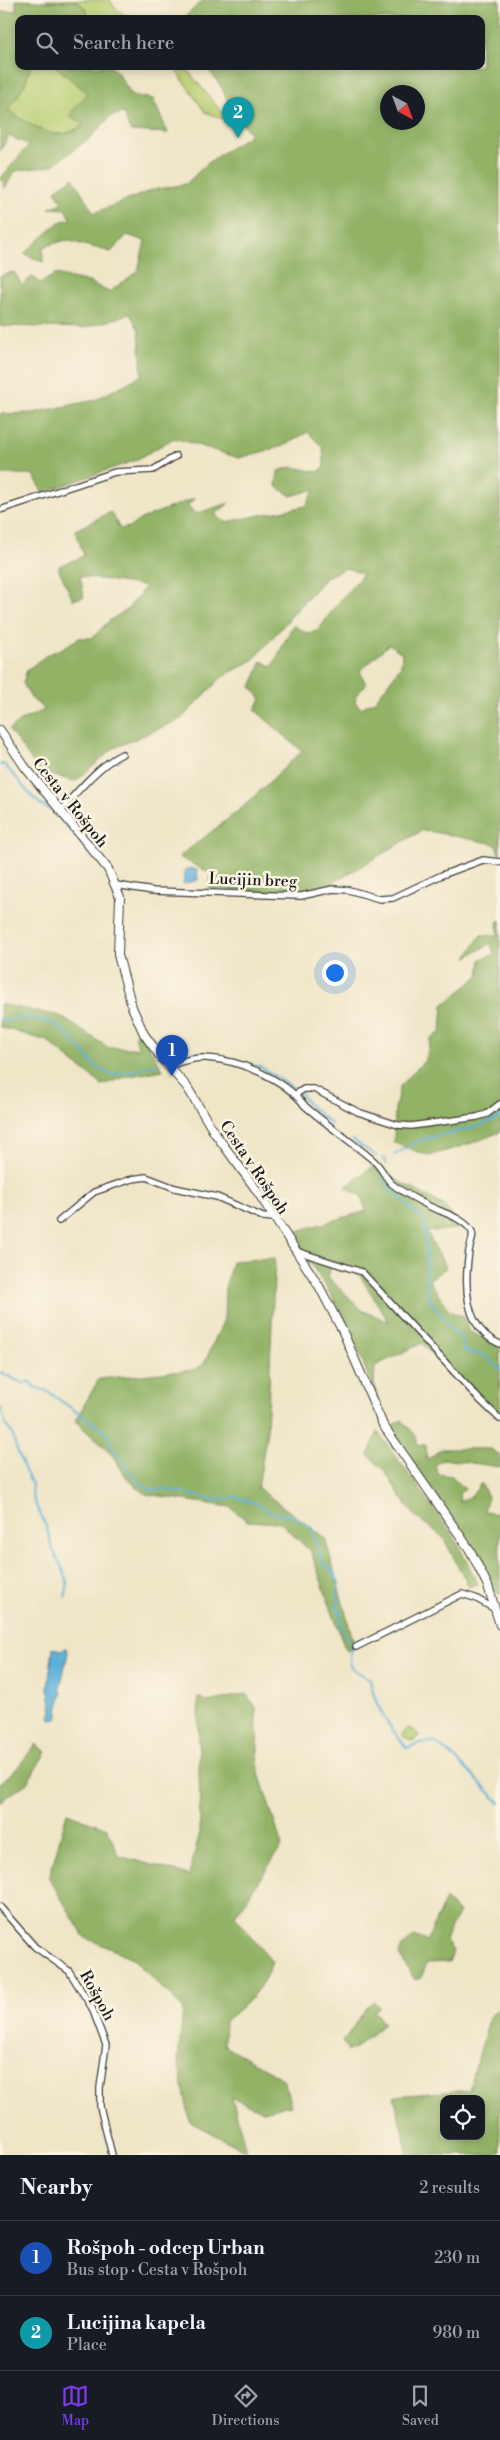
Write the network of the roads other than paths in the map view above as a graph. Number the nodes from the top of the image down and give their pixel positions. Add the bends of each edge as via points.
1 (176, 456) dead end
2 (0, 510) edge
3 (0, 730) edge
4 (122, 754) dead end
5 (61, 810) junction
6 (500, 862) edge
7 (116, 885) junction
8 (168, 1066) junction
9 (296, 1094) junction
10 (500, 1104) edge
11 (274, 1218) junction
12 (59, 1222) dead end
13 (296, 1251) junction
14 (500, 1344) edge
15 (500, 1419) edge
16 (495, 1609) junction
17 (500, 1625) edge
18 (356, 1648) dead end
19 (0, 1907) edge
20 (112, 2155) edge

1 - 2 street via 153,470 115,472
3 - 5 street, Cesta v Rošpoh via 25,768
4 - 5 street via 109,760
5 - 7 street, Cesta v Rošpoh via 108,869
6 - 7 street, Lucijin breg via 483,860 393,898 380,899 333,889 301,896 153,891
7 - 8 street, Cesta v Rošpoh via 120,898 118,955 128,991 144,1034
8 - 9 street via 204,1058 219,1059 276,1080
8 - 11 street, Cesta v Rošpoh via 188,1088 214,1132
9 - 10 street via 304,1089 314,1089 358,1112 411,1126 469,1119 486,1114
9 - 14 street via 305,1106 383,1169 391,1183 430,1207 457,1218 472,1231 467,1294 472,1317 481,1332
11 - 12 street via 263,1217 217,1196 175,1188 146,1177 94,1192
11 - 13 street, Cesta v Rošpoh
13 - 15 street via 362,1272
13 - 16 street, Cesta v Rošpoh via 332,1309 382,1425 470,1550 488,1586
16 - 17 street, Cesta v Rošpoh
16 - 18 street via 462,1594
19 - 20 street, Rošpoh via 35,1947 69,1971 92,2008 106,2045 100,2107

